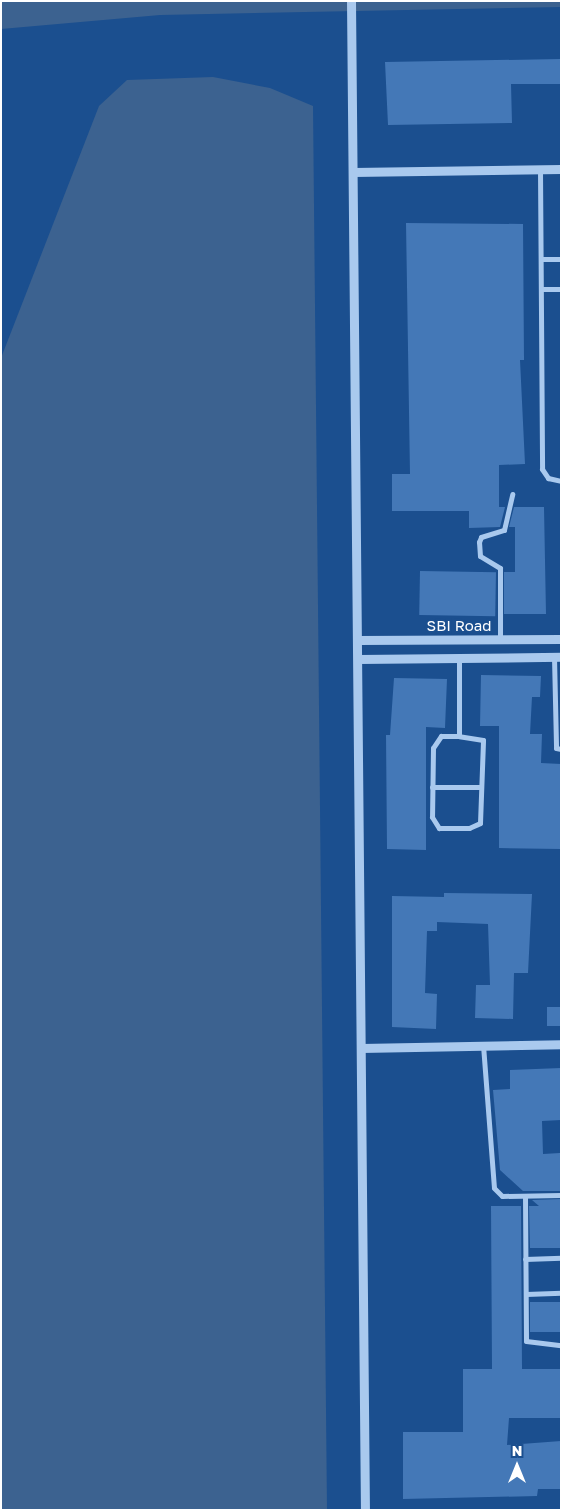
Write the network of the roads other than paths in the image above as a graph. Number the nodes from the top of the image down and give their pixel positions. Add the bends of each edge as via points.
1 (351, 1) edge
2 (561, 169) edge
3 (540, 170) junction
4 (353, 172) junction
5 (540, 259) junction
6 (561, 259) edge
7 (541, 289) junction
8 (561, 289) edge
9 (561, 481) edge
10 (512, 494) dead end
11 (500, 639) junction
12 (561, 639) edge
13 (357, 640) junction
14 (558, 657) edge
15 (459, 658) junction
16 (358, 659) junction
17 (459, 736) junction
18 (561, 749) edge
19 (432, 786) junction
20 (481, 787) junction
21 (561, 1044) edge
22 (483, 1045) junction
23 (361, 1048) junction
24 (561, 1195) edge
25 (525, 1196) junction
26 (525, 1258) junction
27 (561, 1258) edge
28 (561, 1293) edge
29 (526, 1294) junction
30 (561, 1345) edge
31 (365, 1510) edge

1 - 4 street
2 - 3 street
3 - 4 street
3 - 5 street
4 - 13 street
5 - 6 street
5 - 7 street
7 - 8 street
7 - 9 street via 542,469 548,478
10 - 11 street via 504,530 481,537 478,542 480,556 500,568
11 - 12 street, SBI Road
11 - 13 street, SBI Road
13 - 16 street
14 - 15 street
14 - 18 street via 556,748
15 - 16 street
15 - 17 street
16 - 23 street
17 - 19 street via 435,741
17 - 20 street via 483,740
19 - 20 street
19 - 20 street via 432,817 439,828 477,826
21 - 22 street
22 - 23 street
22 - 25 street via 494,1188 502,1196
23 - 31 street
24 - 25 street
25 - 26 street
26 - 27 street
26 - 29 street
28 - 29 street
29 - 30 street via 526,1341

